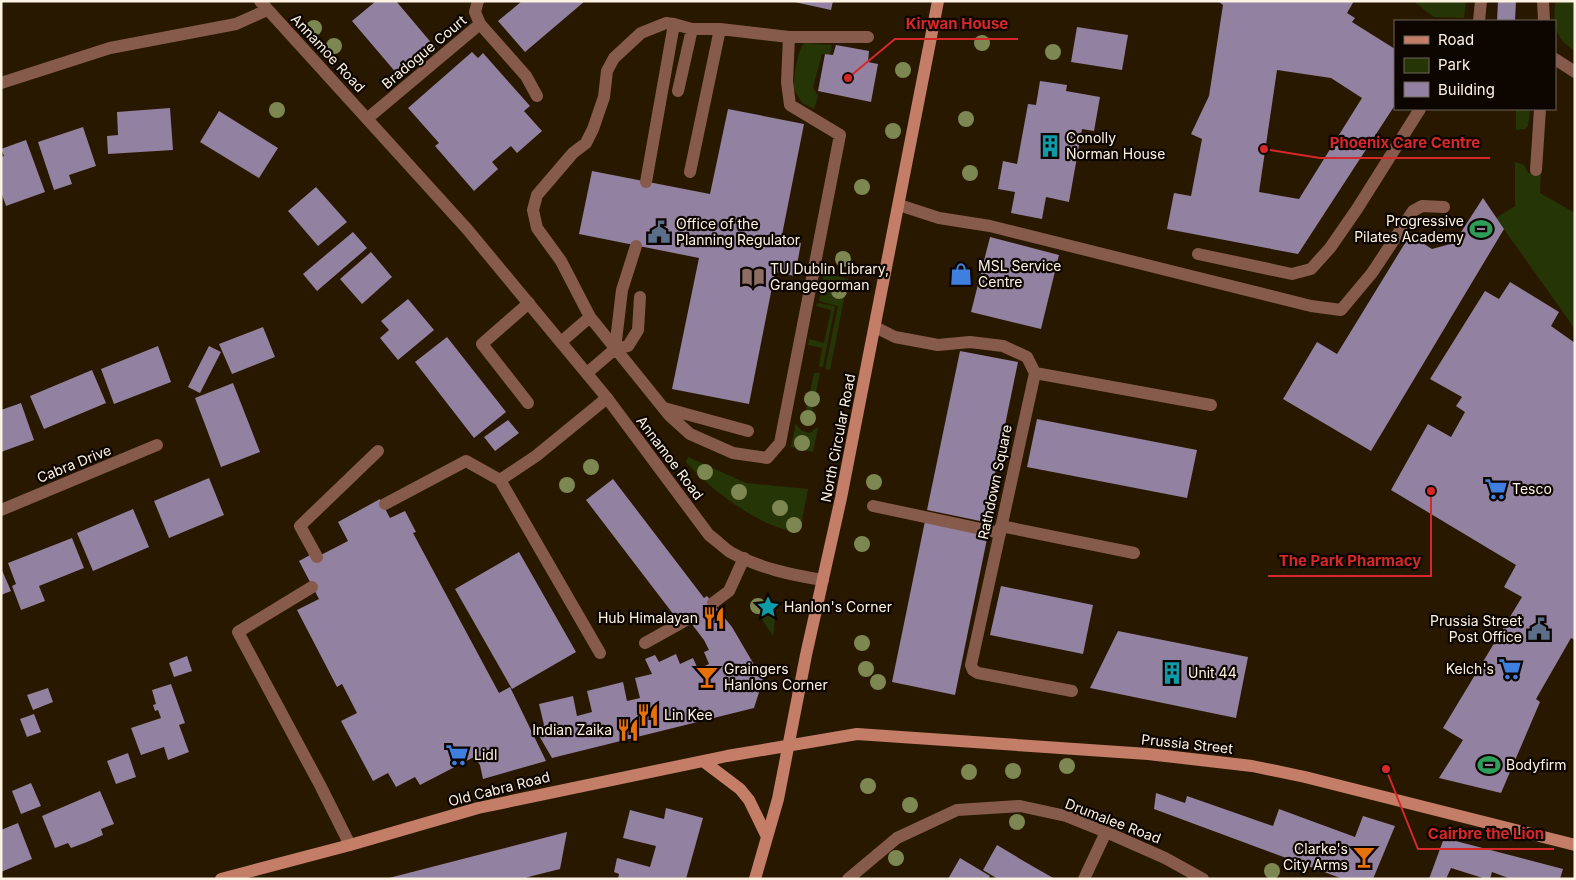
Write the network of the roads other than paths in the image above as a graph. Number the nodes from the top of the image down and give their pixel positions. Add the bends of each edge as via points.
1 (478, 1) edge
2 (938, 1) edge
3 (1481, 1) edge
4 (1543, 1) edge
5 (264, 5) edge
6 (1479, 20) edge
7 (1544, 20) edge
8 (480, 24) junction
9 (674, 24) junction
10 (692, 29) junction
11 (720, 29) junction
12 (789, 37) junction
13 (868, 37) dead end
14 (1556, 60) edge
15 (1575, 72) edge
16 (1, 83) edge
17 (678, 91) dead end
18 (537, 96) dead end
19 (1419, 110) edge
20 (1540, 110) edge
21 (368, 118) junction
22 (1536, 170) dead end
23 (690, 172) dead end
24 (646, 182) dead end
25 (898, 205) junction
26 (1444, 207) dead end
27 (636, 246) dead end
28 (1198, 254) dead end
29 (640, 297) dead end
30 (529, 303) junction
31 (590, 317) junction
32 (875, 327) junction
33 (561, 342) junction
34 (615, 349) junction
35 (586, 373) junction
36 (1035, 373) junction
37 (607, 398) junction
38 (528, 403) dead end
39 (1211, 405) dead end
40 (664, 408) junction
41 (748, 431) dead end
42 (157, 445) dead end
43 (378, 451) dead end
44 (500, 480) junction
45 (385, 504) dead end
46 (873, 506) dead end
47 (1, 510) edge
48 (1000, 529) junction
49 (1134, 553) dead end
50 (317, 557) dead end
51 (744, 558) junction
52 (823, 580) junction
53 (312, 587) dead end
54 (713, 602) dead end
55 (688, 619) dead end
56 (645, 643) dead end
57 (600, 653) dead end
58 (1072, 691) dead end
59 (788, 746) junction
60 (703, 761) junction
61 (1106, 832) junction
62 (767, 837) junction
63 (350, 845) junction
64 (1575, 845) edge
65 (221, 879) edge
66 (756, 879) edge
67 (848, 879) edge
68 (1084, 879) edge
69 (1203, 879) edge

1 - 8 street, Bradogue Court via 475,12
2 - 25 main road, North Circular Road
3 - 6 street
4 - 7 street
5 - 16 street, Annamoe Road via 236,24 110,48
5 - 21 street, Annamoe Road
8 - 18 street via 526,76
8 - 21 street, Bradogue Court
9 - 10 street
9 - 24 street
9 - 31 street via 666,23 641,33 614,58 607,71 604,97 586,143 573,153 537,195 533,210 537,228 562,261
10 - 11 street
10 - 17 street
11 - 12 street
11 - 23 street
12 - 13 street
12 - 40 street via 787,82 790,105 840,135 780,442 767,458 733,453 690,434
14 - 15 street
19 - 28 street via 1357,209 1311,269 1292,274
20 - 22 street
21 - 30 street, Annamoe Road
25 - 26 street via 940,218 990,226 1341,310 1372,273 1413,211 1422,206
25 - 32 main road, North Circular Road
27 - 34 street via 622,290
29 - 34 street via 638,330 628,346
30 - 33 street, Annamoe Road
30 - 38 street via 482,344
31 - 33 street
31 - 34 street
32 - 36 street via 896,336 938,344 970,342 1003,346 1027,357
32 - 52 main road, North Circular Road
33 - 35 street, Annamoe Road
34 - 35 street
34 - 40 street
35 - 37 street, Annamoe Road
36 - 39 street
36 - 48 street, Rathdown Square
37 - 44 street via 536,456
37 - 51 street, Annamoe Road via 709,535
40 - 41 street
42 - 47 street, Cabra Drive
43 - 50 street via 300,526
44 - 45 street via 466,461
44 - 57 street
46 - 48 street
48 - 49 street
48 - 58 street, Rathdown Square via 971,665 973,670
51 - 52 street, Annamoe Road via 784,573
51 - 54 street via 729,591
52 - 59 main road, North Circular Road
53 - 63 street via 238,632
55 - 56 street
59 - 60 main road, Old Cabra Road
59 - 62 main road, North Circular Road
59 - 64 main road, Prussia Street via 872,734 1148,754 1242,765 1305,777
60 - 62 main road via 740,789
60 - 63 main road, Old Cabra Road via 478,808
61 - 67 street, Drumalee Road via 1066,816 1020,806 957,810 897,838
61 - 68 street
61 - 69 street, Drumalee Road
62 - 66 main road, North Circular Road
63 - 65 main road, Old Cabra Road

